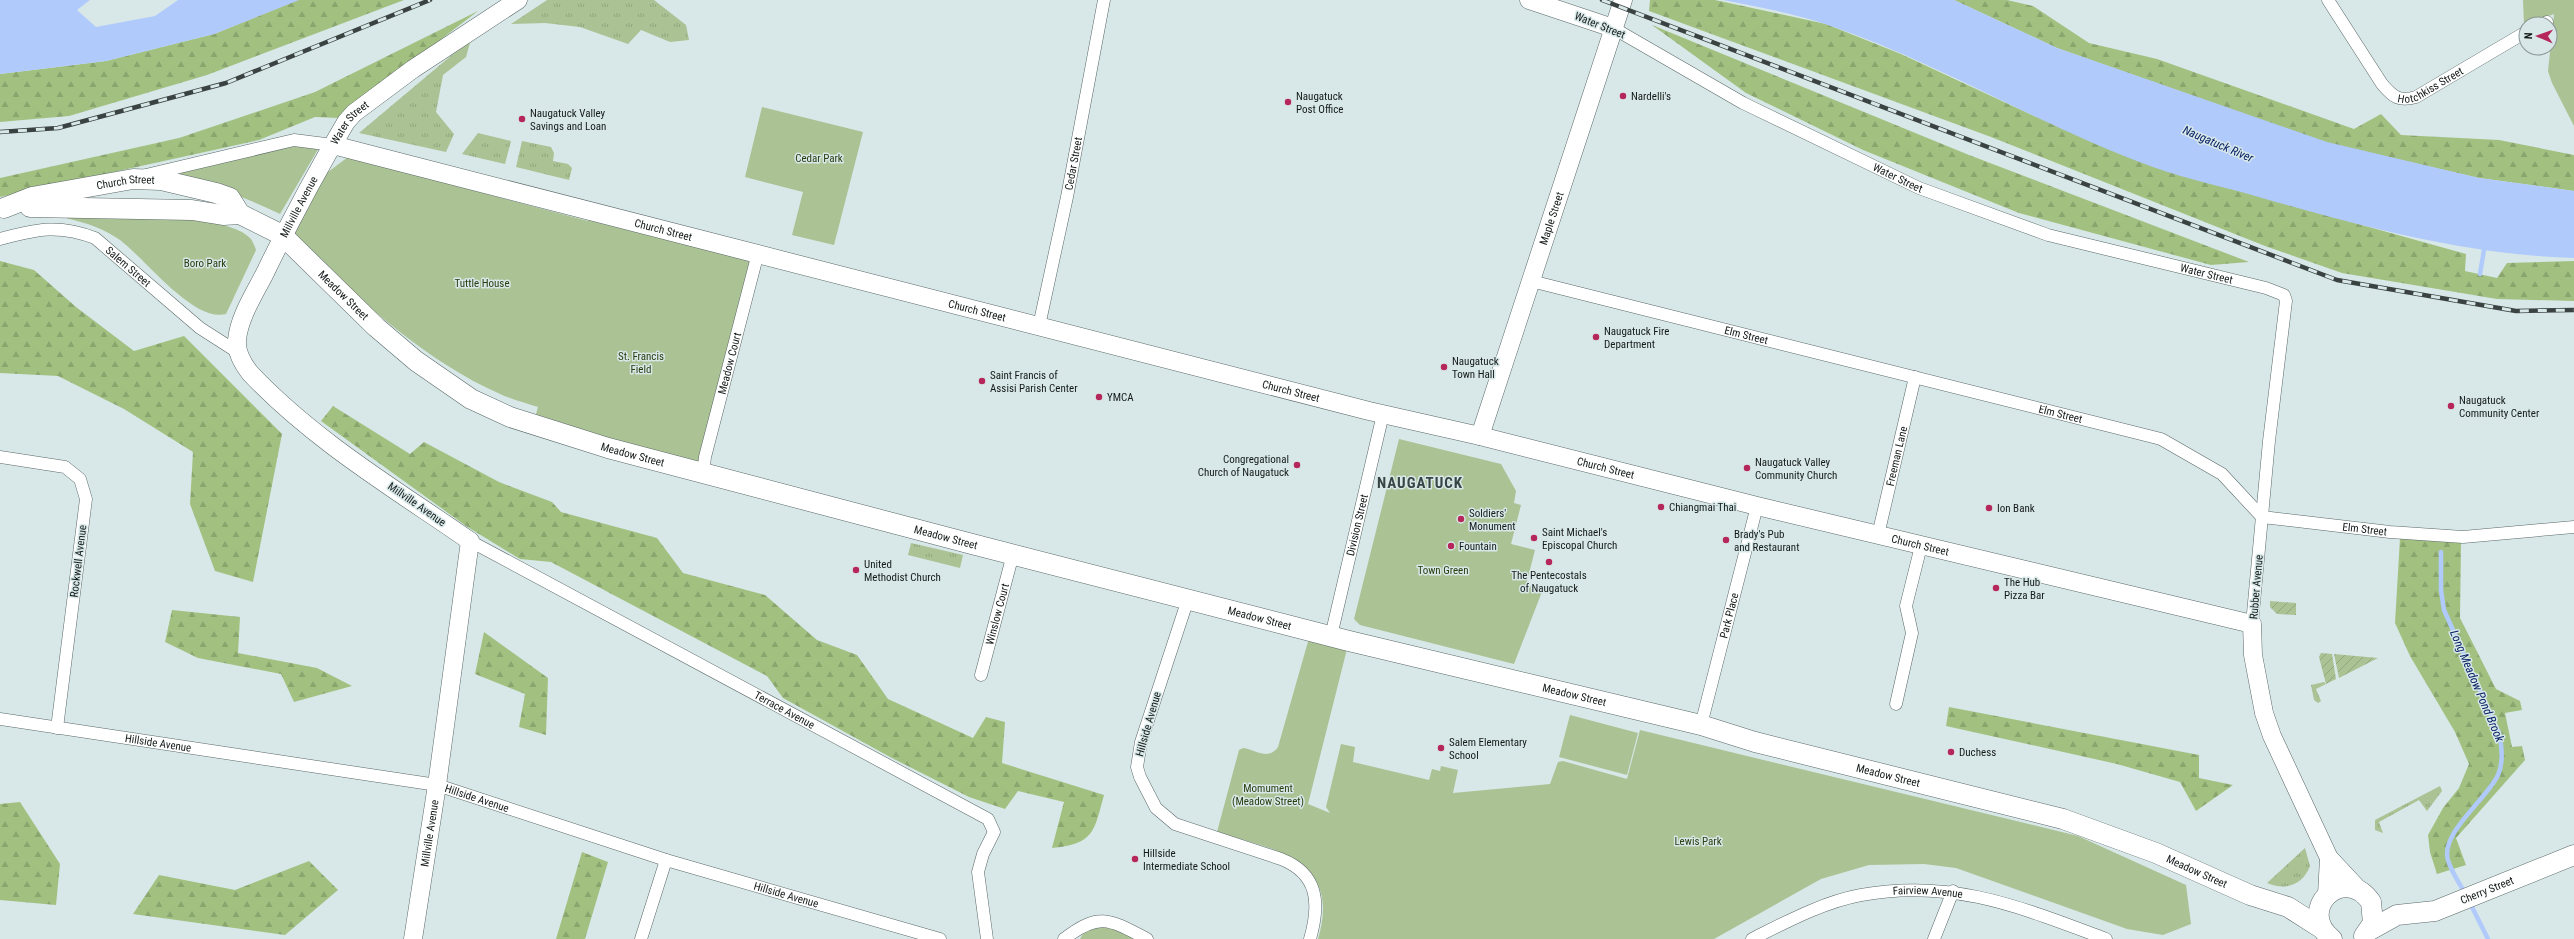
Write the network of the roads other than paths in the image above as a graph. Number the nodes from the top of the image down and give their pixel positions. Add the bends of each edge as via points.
1 (518, 0) edge
2 (1104, 0) edge
3 (1529, 0) edge
4 (1623, 0) edge
5 (2328, 0) edge
6 (1613, 28) junction
7 (2518, 37) edge
8 (332, 144) junction
9 (133, 179) junction
10 (2, 208) edge
11 (240, 214) junction
12 (282, 235) junction
13 (0, 239) edge
14 (758, 253) junction
15 (1531, 281) junction
16 (2286, 302) joint
17 (1039, 326) junction
18 (239, 354) junction
19 (1915, 377) junction
20 (1383, 414) junction
21 (1480, 436) junction
22 (0, 457) edge
23 (703, 474) junction
24 (1757, 506) junction
25 (2262, 517) junction
26 (2574, 528) edge
27 (1878, 535) junction
28 (470, 541) junction
29 (1922, 546) junction
30 (1013, 554) junction
31 (1188, 599) junction
32 (2252, 624) junction
33 (1331, 636) junction
34 (981, 675) dead end
35 (1896, 704) dead end
36 (0, 718) edge
37 (1701, 725) junction
38 (57, 728) junction
39 (437, 786) junction
40 (2574, 855) edge
41 (2329, 858) junction
42 (666, 860) junction
43 (1953, 891) junction
44 (2364, 896) junction
45 (2325, 898) junction
46 (2288, 907) junction
47 (2397, 915) junction
48 (2365, 934) edge
49 (909, 935) edge
50 (2329, 936) edge
51 (413, 939) edge
52 (641, 939) edge
53 (940, 939) edge
54 (987, 939) edge
55 (1064, 939) edge
56 (1147, 939) edge
57 (1310, 939) edge
58 (1752, 939) edge
59 (1934, 939) edge
60 (2106, 939) edge

1 - 8 street, Water Street via 413,69 354,113
2 - 17 street, Cedar Street via 1067,197
3 - 6 street, Water Street
4 - 6 street, Maple Street
5 - 7 street, Hotchkiss Street via 2382,84 2390,93 2402,100 2416,97
6 - 15 street, Maple Street
6 - 16 street, Water Street via 1743,103 1919,188 2048,235 2266,288 2284,295
8 - 9 street, Water Street via 294,140
8 - 12 street, Millville Avenue
8 - 14 street, Church Street
9 - 10 main road, Church Street via 32,198
9 - 11 main road, Church Street via 161,180 216,193 230,198
10 - 11 main road, Church Street via 170,209 222,215
11 - 12 main road, Church Street
12 - 18 street, Millville Avenue via 239,327
12 - 23 main road, Meadow Street via 411,357 471,399 538,426
13 - 18 street, Salem Street via 36,229 57,228 95,238 200,328
14 - 17 street, Church Street
14 - 23 street, Meadow Court via 705,457
15 - 19 street, Elm Street
15 - 21 street, Maple Street
16 - 25 street, Rubber Avenue
17 - 20 street, Church Street
18 - 28 street, Millville Avenue via 244,365 260,384 327,441
19 - 25 street, Elm Street via 2161,439 2222,474
19 - 27 street, Freeman Lane
20 - 21 street, Church Street
20 - 33 street, Division Street
21 - 24 street, Church Street
22 - 38 street, Rockwell Avenue via 66,467 80,479 86,499
23 - 30 main road, Meadow Street
24 - 27 street, Church Street
24 - 37 street, Park Place
25 - 26 street, Elm Street via 2390,532 2463,537
25 - 32 street, Rubber Avenue
27 - 29 street, Church Street
28 - 39 street, Millville Avenue
28 - 54 street, Terrace Avenue via 988,819 994,832 983,854 978,872
29 - 32 street, Church Street
29 - 35 street via 1906,606 1912,633
30 - 31 main road, Meadow Street
30 - 34 street, Winslow Court
31 - 33 main road, Meadow Street
31 - 57 street, Hillside Avenue via 1141,742 1137,767 1144,788 1156,808 1176,824 1281,859 1294,864 1303,872 1314,892 1317,905
32 - 41 street, Rubber Avenue via 2253,655 2264,713 2287,770
33 - 37 main road, Meadow Street
36 - 38 street, Hillside Avenue
37 - 46 main road, Meadow Street via 1755,742 2063,819 2156,853 2250,895
38 - 39 street, Hillside Avenue
39 - 42 street, Hillside Avenue
39 - 51 street, Millville Avenue
40 - 47 main road, Cherry Street via 2434,911
41 - 44 street, Rubber Avenue
41 - 45 street, Rubber Avenue
42 - 49 street, Hillside Avenue
42 - 52 street
43 - 58 street, Fairview Avenue via 1921,890 1861,894 1821,906
43 - 59 street
43 - 60 street, Fairview Avenue via 2003,902
44 - 45 main road, Meadow Street via 2342,888
44 - 47 main road
44 - 48 main road via 2374,916
45 - 46 main road, Meadow Street
45 - 50 main road via 2319,919
46 - 50 main road, Meadow Street
47 - 48 main road, Cherry Street
49 - 53 street, Hillside Avenue
55 - 56 street via 1086,923 1095,920 1116,924

